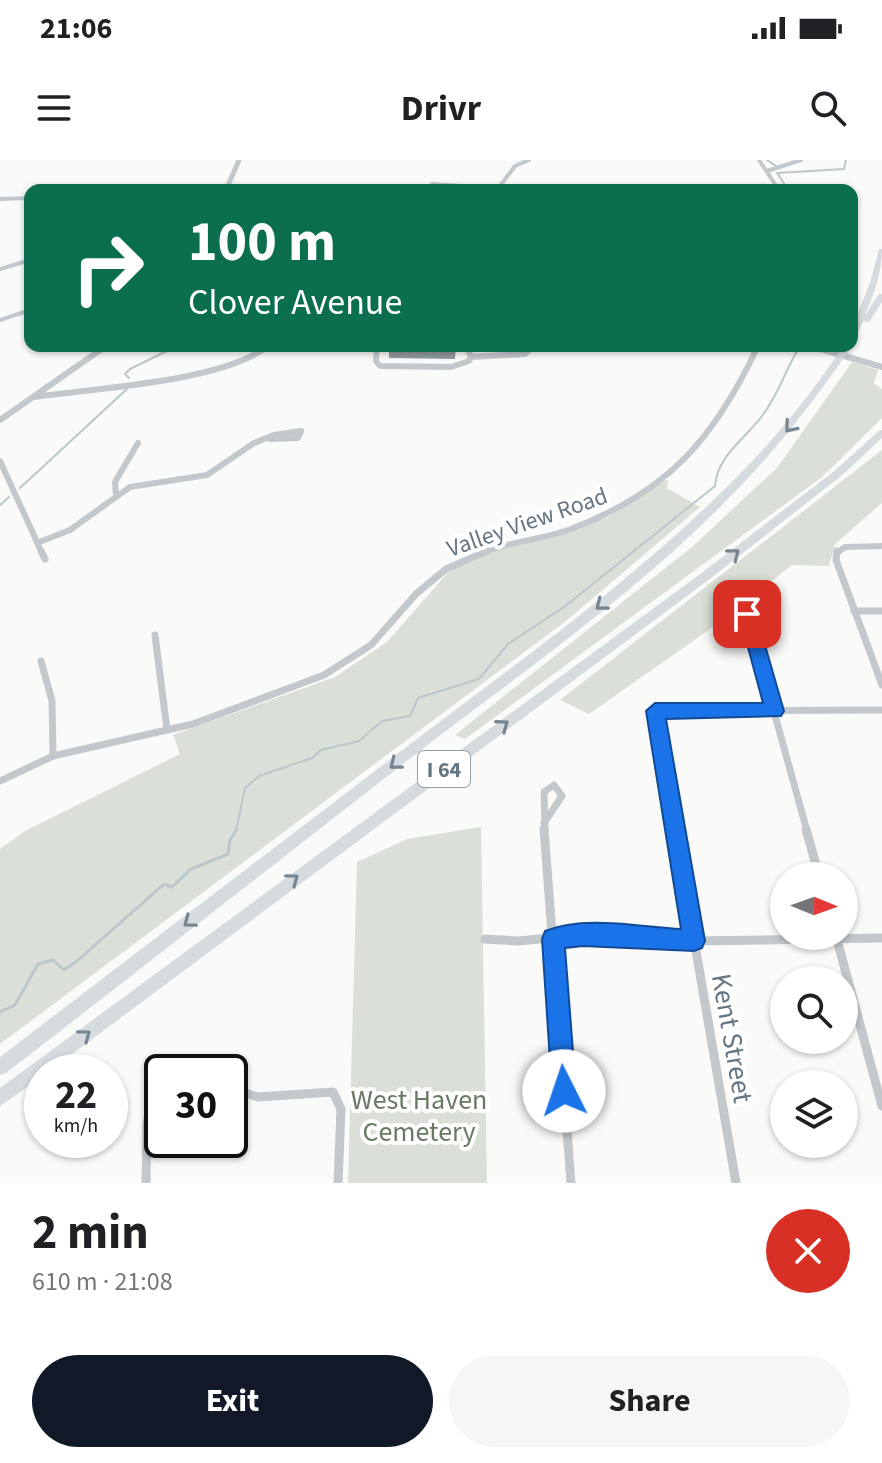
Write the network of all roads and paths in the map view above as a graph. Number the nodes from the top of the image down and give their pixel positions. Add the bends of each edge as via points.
1 (239, 160) edge
2 (529, 160) edge
3 (759, 160) edge
4 (801, 160) edge
5 (767, 171) junction
6 (229, 184) edge
7 (502, 184) edge
8 (775, 184) edge
9 (24, 198) edge
10 (0, 199) edge
11 (882, 251) edge
12 (24, 262) edge
13 (0, 269) edge
14 (882, 296) edge
15 (24, 312) edge
16 (0, 320) edge
17 (858, 321) edge
18 (858, 330) edge
19 (98, 352) edge
20 (260, 352) edge
21 (377, 352) edge
22 (469, 352) edge
23 (527, 352) edge
24 (755, 352) edge
25 (833, 352) edge
26 (844, 352) edge
27 (471, 357) junction
28 (882, 367) edge
29 (34, 397) junction
30 (0, 420) edge
31 (882, 433) edge
32 (260, 441) junction
33 (138, 443) dead end
34 (0, 461) edge
35 (116, 495) junction
36 (37, 543) junction
37 (882, 546) edge
38 (45, 559) dead end
39 (854, 611) junction
40 (882, 611) edge
41 (747, 614) dead end
42 (155, 635) dead end
43 (41, 661) dead end
44 (882, 685) edge
45 (882, 710) edge
46 (774, 711) junction
47 (167, 730) junction
48 (53, 756) junction
49 (0, 781) edge
50 (544, 823) dead end
51 (815, 862) edge
52 (858, 937) edge
53 (882, 938) edge
54 (485, 939) dead end
55 (553, 939) junction
56 (770, 939) edge
57 (694, 941) junction
58 (840, 950) edge
59 (0, 1067) edge
60 (0, 1098) edge
61 (248, 1098) edge
62 (882, 1106) edge
63 (146, 1158) edge
64 (146, 1183) edge
65 (338, 1183) edge
66 (571, 1183) edge
67 (736, 1183) edge

1 - 6 street
2 - 7 street via 515,166
3 - 5 street
4 - 5 street
5 - 8 street
9 - 10 street
11 - 17 highway
12 - 13 street
14 - 18 highway
15 - 16 street
19 - 29 street
20 - 29 street via 220,370
21 - 27 street via 380,366 451,367
22 - 27 street
23 - 27 street
24 - 47 street, Valley View Road via 716,425 639,498 597,520 464,560 429,580 379,637 335,670
25 - 28 street
26 -> 59 highway, I 64 via 794,423 750,473 630,582
29 - 30 street
60 -> 31 highway, I 64 via 685,592 823,486
32 - 32 street via 297,439 303,434 295,430
32 - 35 street via 212,473 141,483
33 - 35 street via 115,482
34 - 36 street
35 - 36 street via 70,530
36 - 38 street
37 - 39 street via 837,551
39 - 40 street
39 - 44 street
41 - 46 street
42 - 47 street
43 - 48 street via 52,701
45 - 46 street
46 - 51 street
46 - 57 street, Kent Street via 655,711
47 - 48 street, Valley View Road
48 - 49 street, Valley View Road
50 - 55 street
52 - 53 street
54 - 55 street
55 - 57 street via 583,935
55 - 66 street
56 - 57 street
57 - 67 street, Kent Street
58 - 62 street
61 - 65 street via 333,1092 341,1109
63 - 64 street

